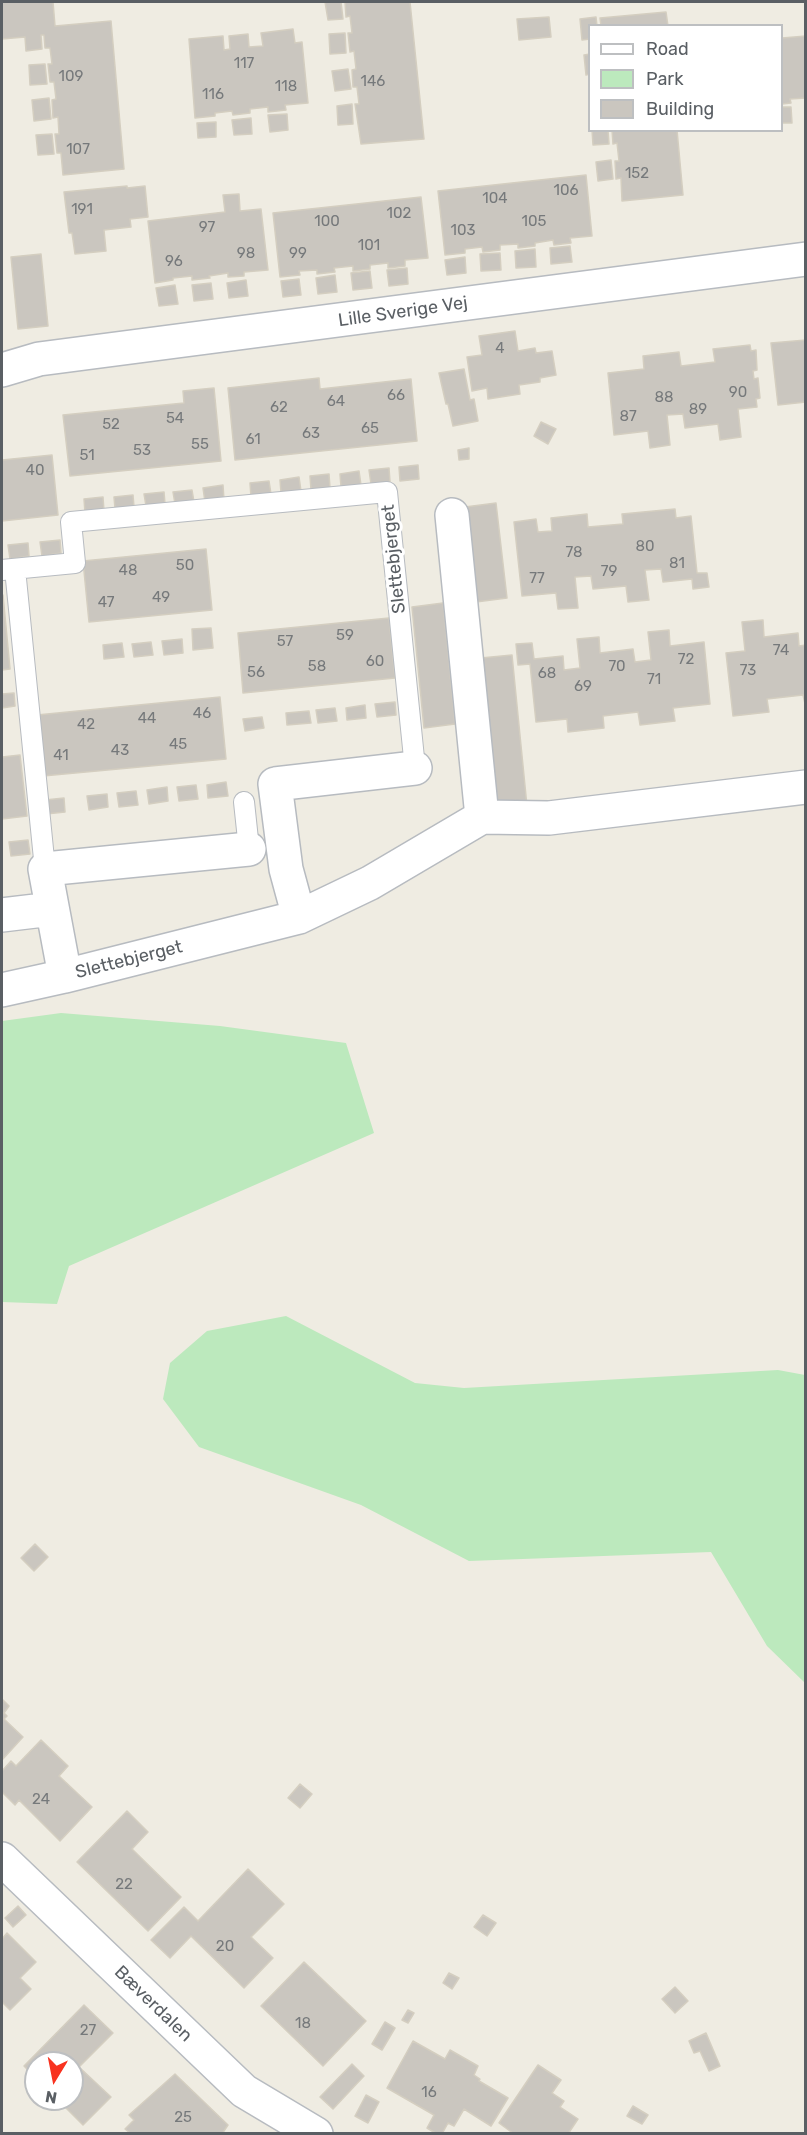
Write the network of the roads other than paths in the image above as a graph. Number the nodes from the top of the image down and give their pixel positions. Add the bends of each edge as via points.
1 (806, 259) edge
2 (2, 370) edge
3 (452, 515) dead end
4 (8, 570) edge
5 (415, 768) joint
6 (806, 787) edge
7 (244, 802) dead end
8 (482, 817) junction
9 (249, 849) joint
10 (45, 869) junction
11 (52, 909) junction
12 (2, 915) edge
13 (298, 917) junction
14 (65, 976) junction
15 (2, 990) edge
16 (2, 1859) edge
17 (316, 2133) edge

1 - 2 street, Lille Sverige Vej via 39,359
3 - 8 street
4 - 5 lane, Slettebjerget via 75,563 71,522 387,492
4 - 10 lane, Slettebjerget
5 - 13 street, Slettebjerget via 274,784 286,869
6 - 8 street via 549,818
7 - 9 lane
8 - 13 street, Slettebjerget via 370,883
9 - 10 street
10 - 11 street, Slettebjerget
11 - 12 street
11 - 14 street, Slettebjerget
13 - 14 street, Slettebjerget
14 - 15 street, Slettebjerget
16 - 17 street, Bæverdalen via 244,2091

